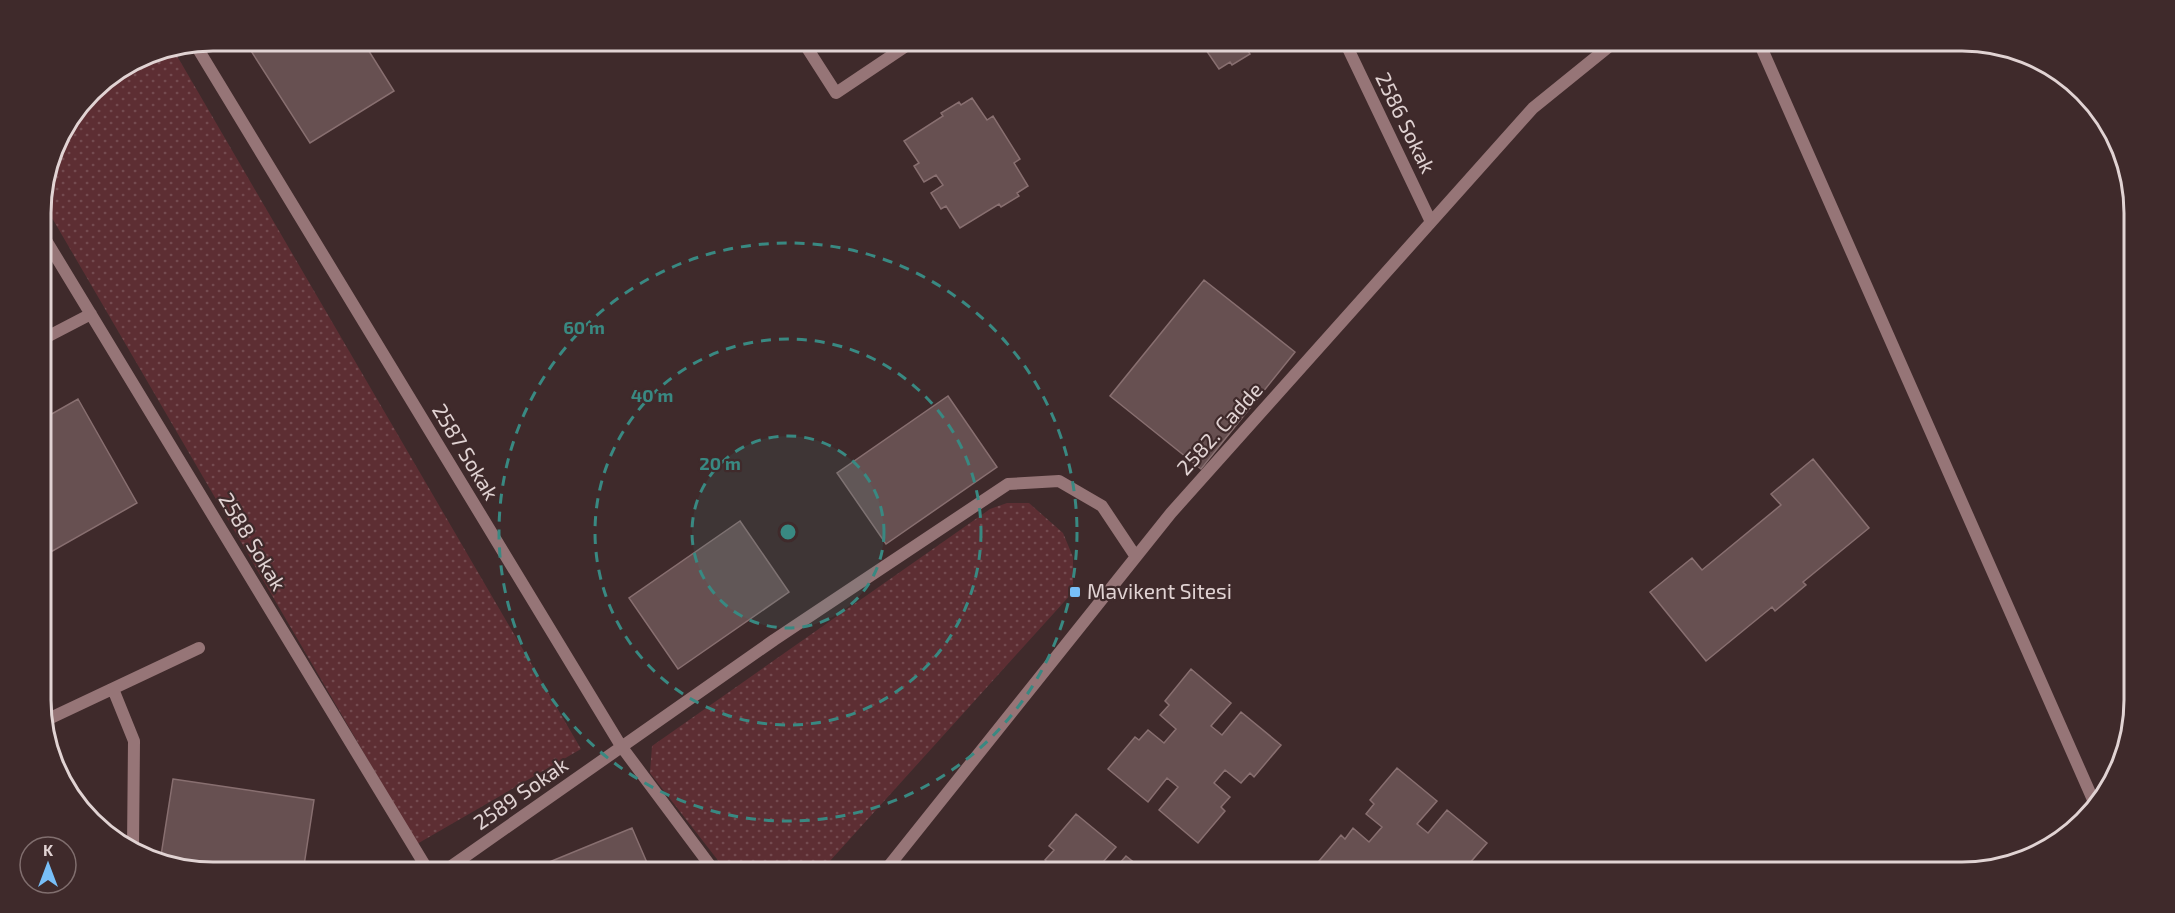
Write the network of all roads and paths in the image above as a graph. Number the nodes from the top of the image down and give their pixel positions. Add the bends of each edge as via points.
1 (809, 51) edge
2 (899, 51) edge
3 (1349, 51) edge
4 (1603, 51) edge
5 (1763, 51) edge
6 (200, 52) edge
7 (1431, 222) junction
8 (51, 248) edge
9 (91, 314) junction
10 (51, 335) edge
11 (1136, 557) junction
12 (199, 648) dead end
13 (113, 689) junction
14 (52, 717) edge
15 (621, 746) junction
16 (2092, 796) edge
17 (133, 841) edge
18 (423, 862) edge
19 (458, 862) edge
20 (708, 862) edge
21 (892, 862) edge

1 - 2 street via 836,93
3 - 7 street, 2586 Sokak
4 - 7 street, 2582. Cadde via 1533,108
5 - 16 street
6 - 15 street, 2587 Sokak
7 - 11 street, 2582. Cadde
8 - 9 street, 2588 Sokak
9 - 10 street
9 - 18 street, 2588 Sokak
11 - 15 street, 2589 Sokak via 1102,506 1059,481 1008,484
11 - 21 street, 2582. Cadde
12 - 13 street
13 - 14 street
13 - 17 street via 134,741
15 - 19 street, 2589 Sokak
15 - 20 street, 2587 Sokak

